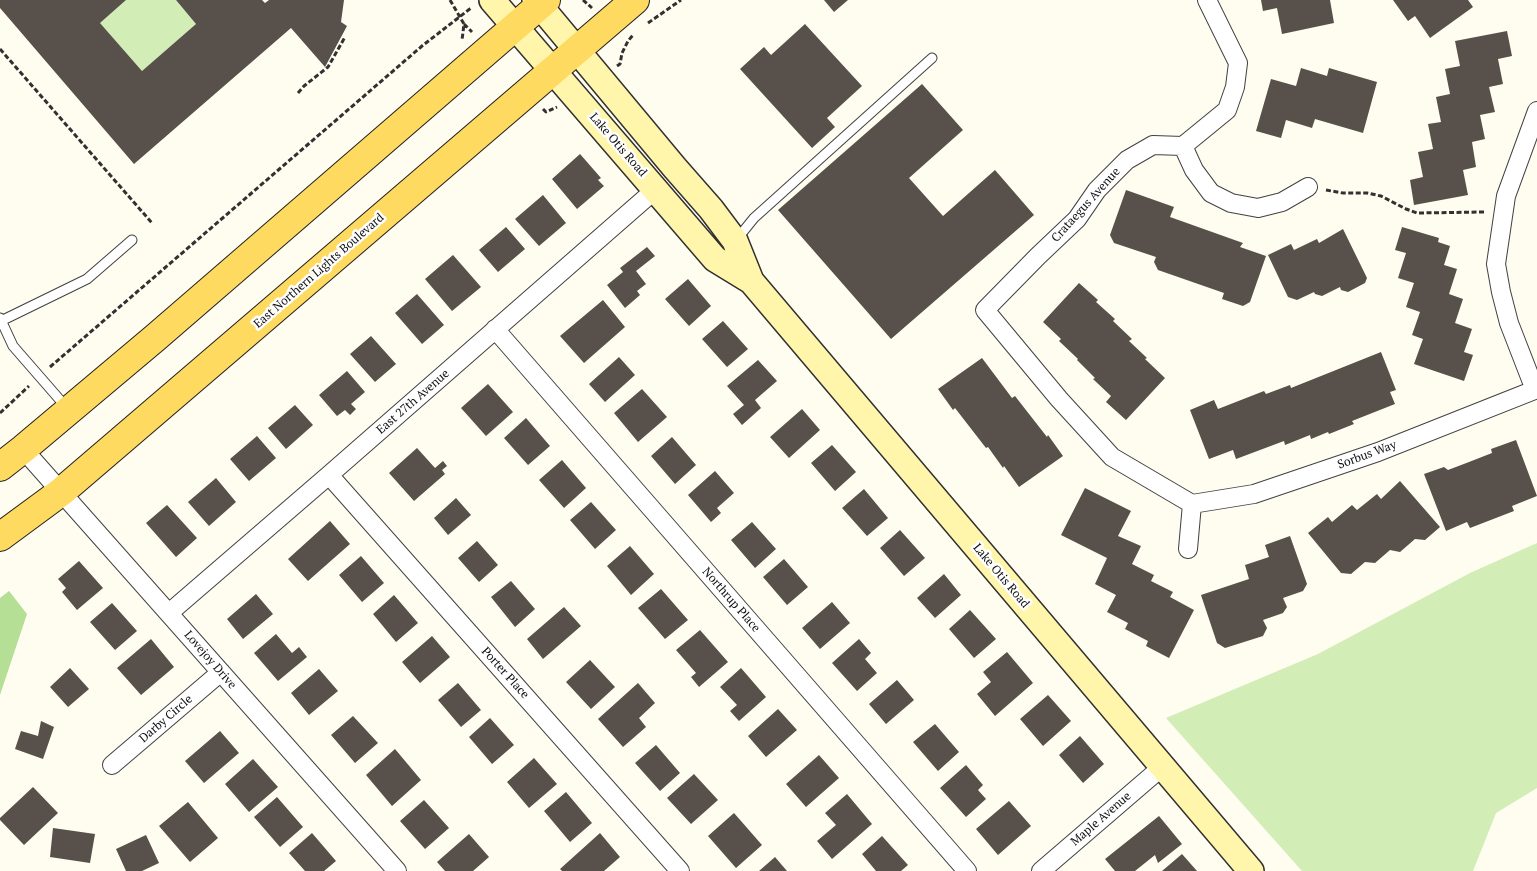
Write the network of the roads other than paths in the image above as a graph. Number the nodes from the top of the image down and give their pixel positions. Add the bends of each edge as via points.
1 (492, 0) edge
2 (1207, 0) edge
3 (540, 2) edge
4 (641, 12) edge
5 (515, 26) junction
6 (577, 50) junction
7 (932, 58) dead end
8 (554, 71) junction
9 (1537, 111) edge
10 (1183, 146) junction
11 (1308, 186) road end
12 (656, 190) junction
13 (132, 240) dead end
14 (735, 241) junction
15 (752, 281) junction
16 (1, 320) edge
17 (496, 329) junction
18 (1536, 389) edge
19 (69, 410) junction
20 (23, 449) junction
21 (0, 467) edge
22 (329, 475) junction
23 (61, 492) junction
24 (1192, 504) junction
25 (0, 537) edge
26 (1188, 549) dead end
27 (169, 613) junction
28 (221, 672) junction
29 (112, 765) dead end
30 (1162, 767) junction
31 (673, 869) edge
32 (397, 871) edge
33 (967, 871) edge
34 (1041, 871) edge
35 (1251, 871) edge

1 - 5 main road, Lake Otis Road
2 - 10 street via 1238,63 1235,87 1227,110
3 - 5 main road
3 - 6 main road, Lake Otis Road
4 - 6 main road, East Northern Lights Boulevard
5 - 8 main road, Lake Otis Road
5 - 19 main road
6 - 8 main road, East Northern Lights Boulevard
6 - 14 main road, Lake Otis Road
7 - 14 lane via 754,218
8 - 12 main road, Lake Otis Road
8 - 23 main road, East Northern Lights Boulevard
9 - 18 street via 1506,196 1496,264 1509,323
10 - 11 street via 1210,193 1231,203 1258,208 1282,202
10 - 24 street, Crataegus Avenue via 1153,145 1127,160 1097,190 1077,219 985,310 1112,457
12 - 15 main road, Lake Otis Road via 715,260
12 - 17 street, East 27th Avenue
13 - 16 lane via 87,279
14 - 15 main road, Lake Otis Road
15 - 30 main road, Lake Otis Road
16 - 19 lane via 13,346
17 - 22 street, East 27th Avenue
17 - 33 street, Northrup Place
18 - 24 street, Sorbus Way via 1378,452 1254,494
19 - 20 main road
20 - 21 main road
20 - 23 street, Lovejoy Drive
22 - 27 street, East 27th Avenue
22 - 31 street, Porter Place
23 - 25 main road, East Northern Lights Boulevard
23 - 27 street, Lovejoy Drive
24 - 26 street
27 - 28 street, Lovejoy Drive
28 - 29 street, Darby Circle
28 - 32 street, Lovejoy Drive
30 - 34 street, Maple Avenue
30 - 35 main road, Lake Otis Road

